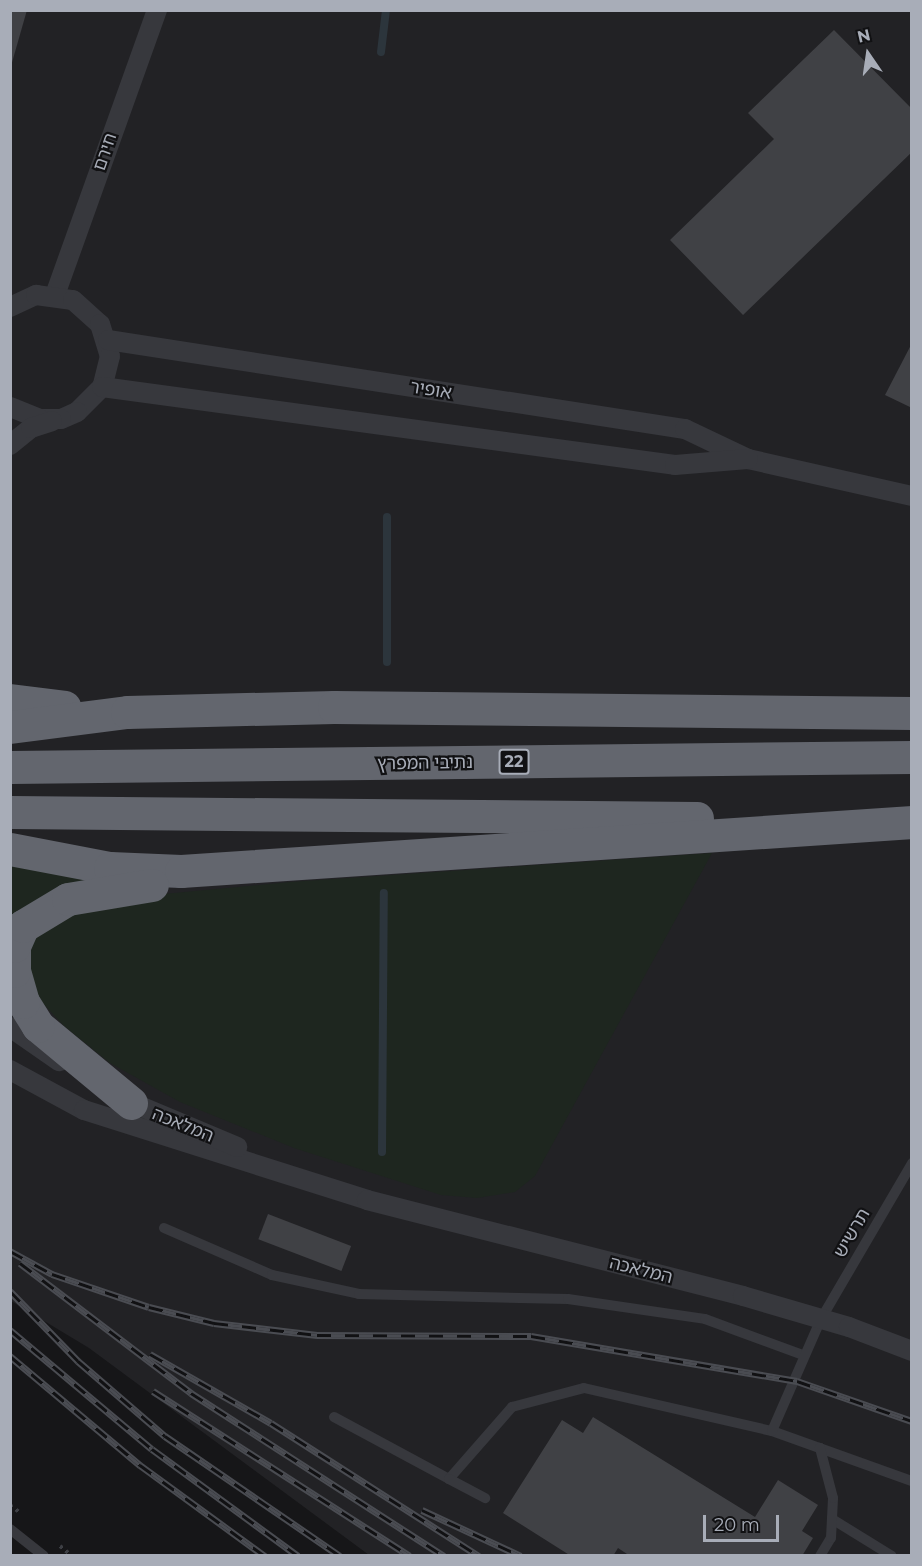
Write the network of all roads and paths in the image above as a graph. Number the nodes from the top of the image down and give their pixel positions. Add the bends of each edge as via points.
1 (157, 10) edge
2 (55, 295) junction
3 (10, 307) edge
4 (108, 340) junction
5 (102, 387) junction
6 (10, 407) edge
7 (61, 419) junction
8 (10, 445) edge
9 (748, 459) junction
10 (912, 496) edge
11 (10, 700) edge
12 (127, 712) junction
13 (912, 713) edge
14 (10, 727) edge
15 (912, 757) edge
16 (10, 767) edge
17 (10, 812) edge
18 (912, 821) edge
19 (10, 849) edge
20 (298, 866) junction
21 (10, 1027) edge
22 (10, 1070) edge
23 (131, 1103) junction
24 (912, 1163) edge
25 (367, 1200) junction
26 (164, 1228) dead end
27 (821, 1319) junction
28 (912, 1352) edge
29 (803, 1355) junction
30 (334, 1417) dead end
31 (772, 1431) junction
32 (820, 1448) junction
33 (449, 1479) junction
34 (912, 1481) edge
35 (485, 1498) dead end
36 (832, 1519) junction
37 (10, 1529) edge
38 (44, 1556) edge
39 (820, 1556) edge
40 (892, 1556) edge

1 - 2 street, חירם
2 - 3 street via 36,296
2 - 4 street via 88,310
4 - 5 street via 108,372
4 - 9 street, אופיר via 684,429
5 - 7 street via 92,401
5 - 9 street, אופיר via 675,465
6 - 7 street via 40,419
7 - 8 street via 31,428
9 - 10 street, אופיר
11 - 12 highway
12 - 13 highway via 334,707
12 - 14 highway
15 - 16 highway, נתיבי המפרץ / 22
17 - 18 highway
18 - 20 highway
19 - 20 highway via 111,868 181,871
20 - 23 highway via 102,891 68,899 23,926 14,946 14,971 23,1002 56,1044
21 - 23 street, המלאכה
22 - 25 street, המלאכה via 84,1110
23 - 25 street, המלאכה
24 - 27 lane, תרשיש
25 - 27 street, המלאכה
26 - 29 lane via 272,1275 358,1294 568,1299 705,1319
27 - 28 street, המלאכה
27 - 29 lane, תרשיש
29 - 31 lane, תרשיש via 797,1381
30 - 33 lane
31 - 32 lane
31 - 33 lane via 584,1388 512,1407
32 - 34 lane
32 - 36 lane via 833,1498
33 - 35 lane
36 - 39 lane via 831,1538
36 - 40 lane
37 - 38 lane

